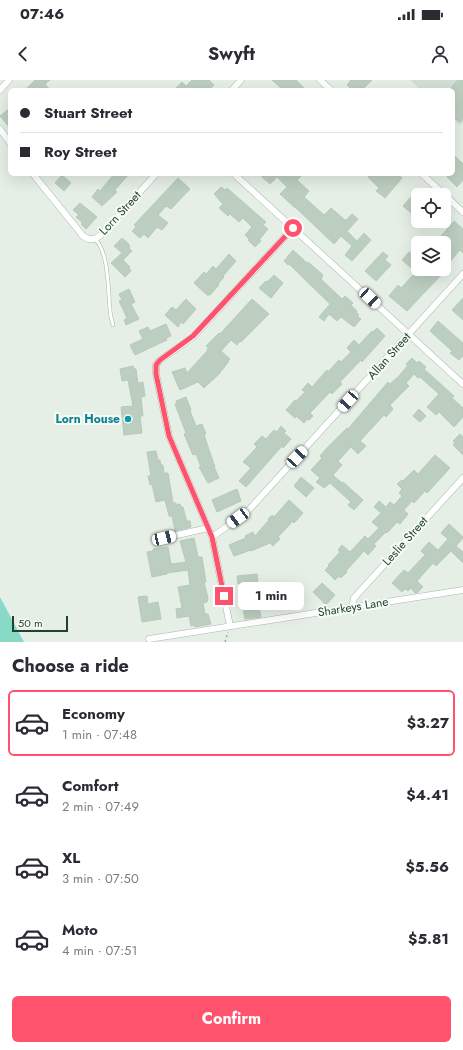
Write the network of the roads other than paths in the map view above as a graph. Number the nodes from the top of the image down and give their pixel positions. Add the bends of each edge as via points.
1 (9, 80) edge
2 (241, 80) edge
3 (320, 80) edge
4 (234, 88) edge
5 (329, 88) edge
6 (0, 90) edge
7 (0, 129) edge
8 (8, 140) edge
9 (35, 176) edge
10 (154, 176) edge
11 (236, 176) edge
12 (424, 176) edge
13 (463, 212) edge
14 (293, 228) junction
15 (95, 239) junction
16 (463, 274) edge
17 (113, 325) dead end
18 (409, 334) junction
19 (463, 384) edge
20 (463, 478) edge
21 (208, 528) junction
22 (212, 537) junction
23 (164, 538) dead end
24 (463, 590) edge
25 (352, 608) junction
26 (230, 626) junction
27 (149, 639) dead end

1 - 6 street
2 - 4 street
3 - 5 street
7 - 8 street
9 - 15 street via 82,236 88,240
10 - 15 street, Lorn Street
11 - 14 street
12 - 13 street
14 - 18 street
14 - 21 street via 193,336 156,365 169,436
15 - 17 lane, Lorn Street via 101,244 103,252
16 - 18 street, Allan Street
18 - 19 street
18 - 22 street, Allan Street via 246,513
20 - 25 street, Leslie Street via 354,598
21 - 22 street
21 - 23 street
22 - 26 street
24 - 25 street, Sharkeys Lane
25 - 26 street, Sharkeys Lane
26 - 27 street, Sharkeys Lane

